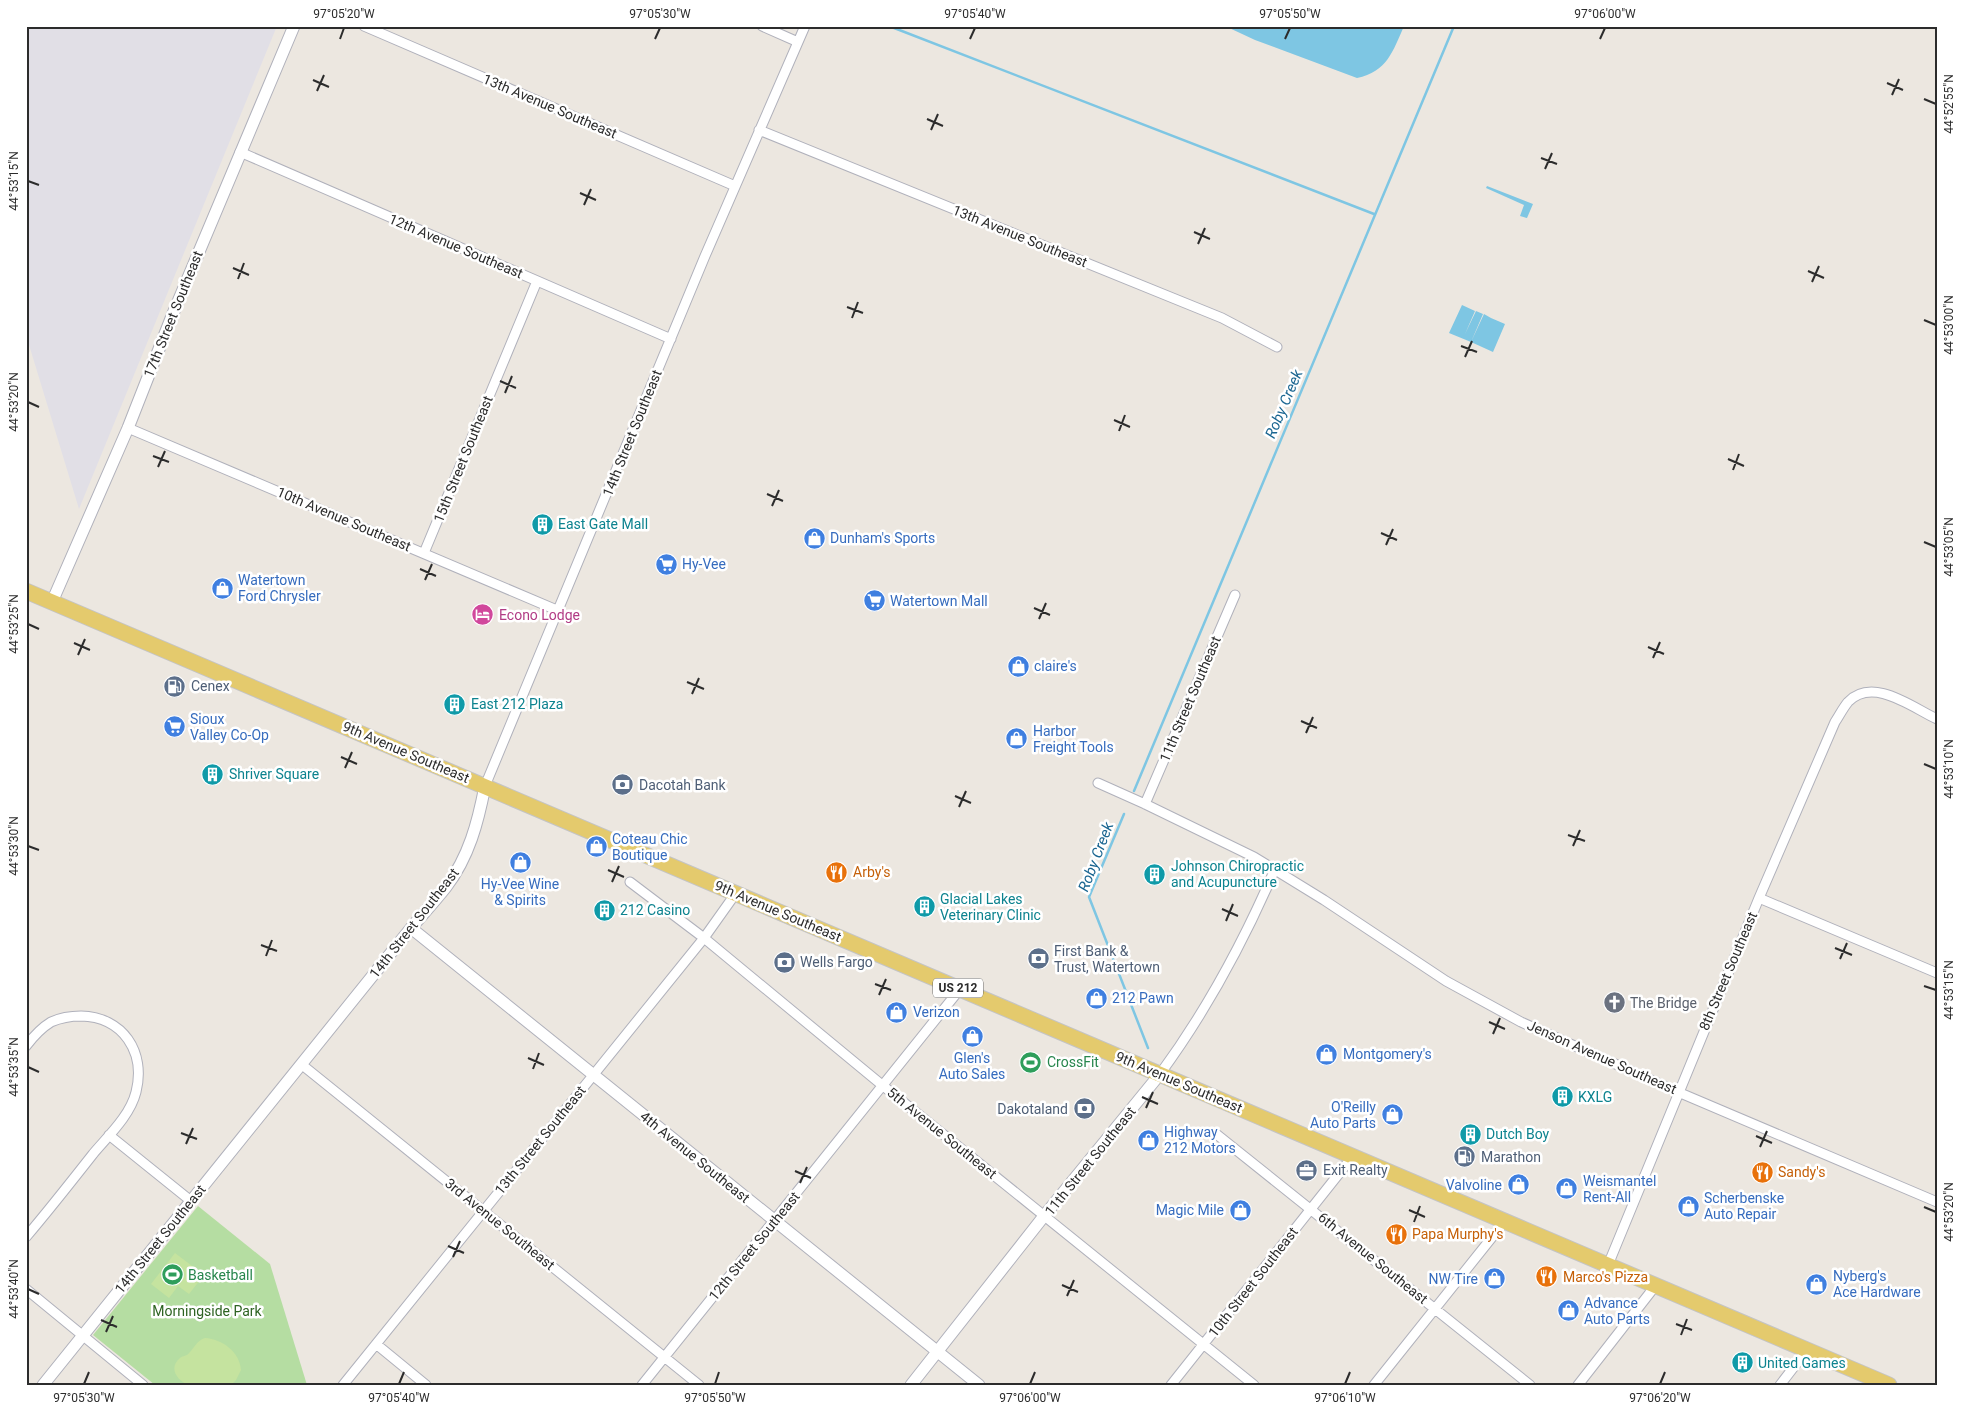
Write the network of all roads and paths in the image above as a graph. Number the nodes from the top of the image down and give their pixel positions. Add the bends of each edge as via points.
1 (294, 26) edge
2 (364, 26) edge
3 (762, 26) edge
4 (805, 26) edge
5 (798, 42) junction
6 (760, 130) junction
7 (240, 152) junction
8 (735, 186) junction
9 (536, 281) junction
10 (671, 339) junction
11 (1277, 347) dead end
12 (128, 428) junction
13 (424, 553) junction
14 (26, 590) edge
15 (1235, 594) dead end
16 (52, 602) junction
17 (559, 611) junction
18 (1937, 719) edge
19 (1098, 784) dead end
20 (485, 786) junction
21 (1145, 804) junction
22 (1275, 869) junction
23 (630, 882) dead end
24 (736, 893) junction
25 (1759, 898) junction
26 (411, 928) junction
27 (704, 938) junction
28 (1937, 973) edge
29 (960, 989) junction
30 (26, 1046) edge
31 (301, 1064) junction
32 (1160, 1074) junction
33 (593, 1075) junction
34 (882, 1085) junction
35 (1678, 1092) junction
36 (1215, 1133) dead end
37 (109, 1135) junction
38 (1353, 1156) junction
39 (191, 1201) junction
40 (1937, 1202) edge
41 (1312, 1209) junction
42 (483, 1210) junction
43 (1044, 1216) junction
44 (774, 1221) junction
45 (1505, 1221) junction
46 (26, 1237) edge
47 (1608, 1265) junction
48 (1656, 1285) junction
49 (26, 1289) edge
50 (1435, 1309) junction
51 (83, 1336) junction
52 (376, 1344) junction
53 (1204, 1344) junction
54 (1807, 1350) junction
55 (937, 1351) junction
56 (664, 1357) junction
57 (43, 1385) edge
58 (143, 1385) edge
59 (343, 1385) edge
60 (426, 1385) edge
61 (642, 1385) edge
62 (699, 1385) edge
63 (911, 1385) edge
64 (979, 1385) edge
65 (1172, 1385) edge
66 (1254, 1385) edge
67 (1374, 1385) edge
68 (1530, 1385) edge
69 (1578, 1385) edge
70 (1780, 1385) edge
71 (1889, 1385) edge

1 - 7 street, 17th Street Southeast
2 - 8 street, 13th Avenue Southeast
3 - 5 street
4 - 5 street, 14th Street Southeast
5 - 6 street, 14th Street Southeast
6 - 8 street, 14th Street Southeast
6 - 11 street, 13th Avenue Southeast via 1222,318
7 - 9 street, 12th Avenue Southeast
7 - 12 street, 17th Street Southeast
8 - 10 street, 14th Street Southeast
9 - 10 street, 12th Avenue Southeast
9 - 13 street, 15th Street Southeast
10 - 17 street, 14th Street Southeast
12 - 13 street, 10th Avenue Southeast
12 - 16 street, 17th Street Southeast
13 - 17 street, 10th Avenue Southeast
14 - 16 main road, 9th Avenue Southeast / US 212
15 - 21 street, 11th Street Southeast
16 - 20 main road, 9th Avenue Southeast / US 212
17 - 20 street, 14th Street Southeast
18 - 25 street, 8th Street Southeast via 1881,692 1856,696 1847,703 1835,722
19 - 21 street, Jenson Avenue Southeast
20 - 24 main road, 9th Avenue Southeast / US 212
20 - 26 street, 14th Street Southeast via 479,818 464,857 447,886
21 - 22 street, Jenson Avenue Southeast
22 - 32 street, 11th Street Southeast via 1227,970
22 - 35 street, Jenson Avenue Southeast via 1481,1001 1568,1044
23 - 27 street, 5th Avenue Southeast
24 - 27 street, 13th Street Southeast
24 - 29 main road, 9th Avenue Southeast / US 212
25 - 28 street
25 - 35 street, 8th Street Southeast
26 - 31 street, 14th Street Southeast
26 - 33 street, 4th Avenue Southeast
27 - 33 street, 13th Street Southeast
27 - 34 street, 5th Avenue Southeast
29 - 32 main road, 9th Avenue Southeast / US 212
29 - 34 street, 12th Street Southeast
30 - 37 street via 52,1022 75,1016 99,1018 112,1023 122,1033 137,1058 138,1083 130,1105
31 - 39 street, 14th Street Southeast
31 - 42 street, 3rd Avenue Southeast
32 - 38 main road, 9th Avenue Southeast / US 212
32 - 43 street, 11th Street Southeast
33 - 42 street, 13th Street Southeast
33 - 44 street, 4th Avenue Southeast
34 - 43 street, 5th Avenue Southeast
34 - 44 street, 12th Street Southeast
35 - 40 street, Jenson Avenue Southeast
35 - 47 street, 8th Street Southeast
36 - 41 street, 6th Avenue Southeast
37 - 39 street
37 - 46 street
38 - 41 street, 10th Street Southeast
38 - 45 main road, 9th Avenue Southeast / US 212
39 - 51 street, 14th Street Southeast
41 - 50 street, 6th Avenue Southeast
41 - 53 street, 10th Street Southeast
42 - 52 street, 13th Street Southeast
42 - 56 street, 3rd Avenue Southeast
43 - 53 street, 5th Avenue Southeast
43 - 55 street, 11th Street Southeast
44 - 55 street, 4th Avenue Southeast
44 - 56 street, 12th Street Southeast
45 - 47 main road, 9th Avenue Southeast / US 212
45 - 50 street
47 - 48 main road, 9th Avenue Southeast / US 212
48 - 54 main road, 9th Avenue Southeast / US 212
48 - 69 street
49 - 51 street
50 - 67 street
50 - 68 street, 6th Avenue Southeast
51 - 57 street, 14th Street Southeast
51 - 58 street
52 - 59 street, 13th Street Southeast
52 - 60 street
53 - 65 street, 10th Street Southeast
53 - 66 street, 5th Avenue Southeast
54 - 70 street
54 - 71 main road, 9th Avenue Southeast / US 212
55 - 63 street, 11th Street Southeast
55 - 64 street, 4th Avenue Southeast
56 - 61 street, 12th Street Southeast
56 - 62 street, 3rd Avenue Southeast

